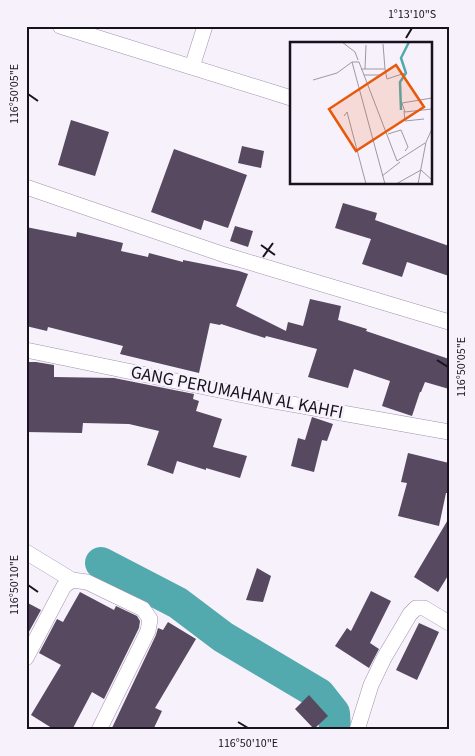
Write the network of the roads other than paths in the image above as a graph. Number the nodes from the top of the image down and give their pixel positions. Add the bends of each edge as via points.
1 (60, 26) edge
2 (206, 26) edge
3 (192, 67) junction
4 (290, 98) edge
5 (26, 187) edge
6 (449, 322) edge
7 (26, 350) edge
8 (449, 432) edge
9 (26, 552) edge
10 (72, 580) junction
11 (449, 623) edge
12 (26, 658) edge
13 (99, 730) edge
14 (357, 730) edge

1 - 3 street
2 - 3 street
3 - 4 street
5 - 6 street via 225,256
7 - 8 street, GANG PERUMAHAN AL KAHFI via 263,399
9 - 10 street
10 - 12 street via 64,586
10 - 13 street via 87,582 144,610 150,619 148,631
11 - 14 street via 424,608 416,608 410,614 371,685

